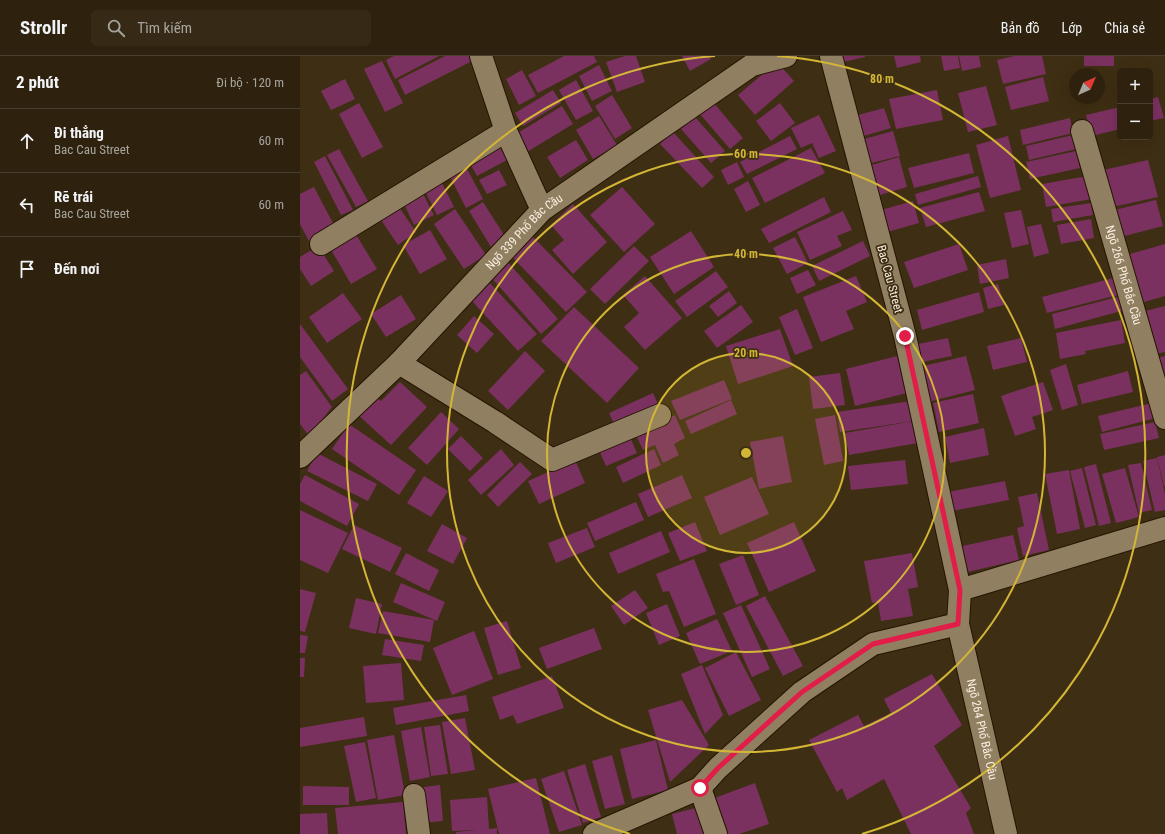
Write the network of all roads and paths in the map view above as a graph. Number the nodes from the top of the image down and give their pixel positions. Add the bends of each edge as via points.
1 (481, 56) edge
2 (786, 56) edge
3 (831, 56) edge
4 (506, 131) junction
5 (1082, 131) dead end
6 (542, 210) junction
7 (321, 244) dead end
8 (399, 363) junction
9 (660, 415) dead end
10 (1165, 418) edge
11 (300, 457) edge
12 (1165, 528) edge
13 (960, 590) junction
14 (958, 624) junction
15 (700, 788) junction
16 (414, 795) dead end
17 (419, 834) edge
18 (594, 834) edge
19 (716, 834) edge
20 (1006, 834) edge

1 - 4 street
2 - 6 street, Ngõ 339 Phố Bắc Cầu via 752,65
3 - 13 street, Bac Cau Street via 905,336
4 - 6 street
4 - 7 street
5 - 10 street, Ngõ 266 Phố Bắc Cầu
6 - 8 street, Ngõ 339 Phố Bắc Cầu
8 - 9 street via 552,460
8 - 11 street, Ngõ 339 Phố Bắc Cầu
12 - 13 street
13 - 14 street, Bac Cau Street
14 - 15 street via 873,644 802,692 718,768
14 - 20 street, Ngõ 264 Phố Bắc Cầu
15 - 18 street
15 - 19 street
16 - 17 street

